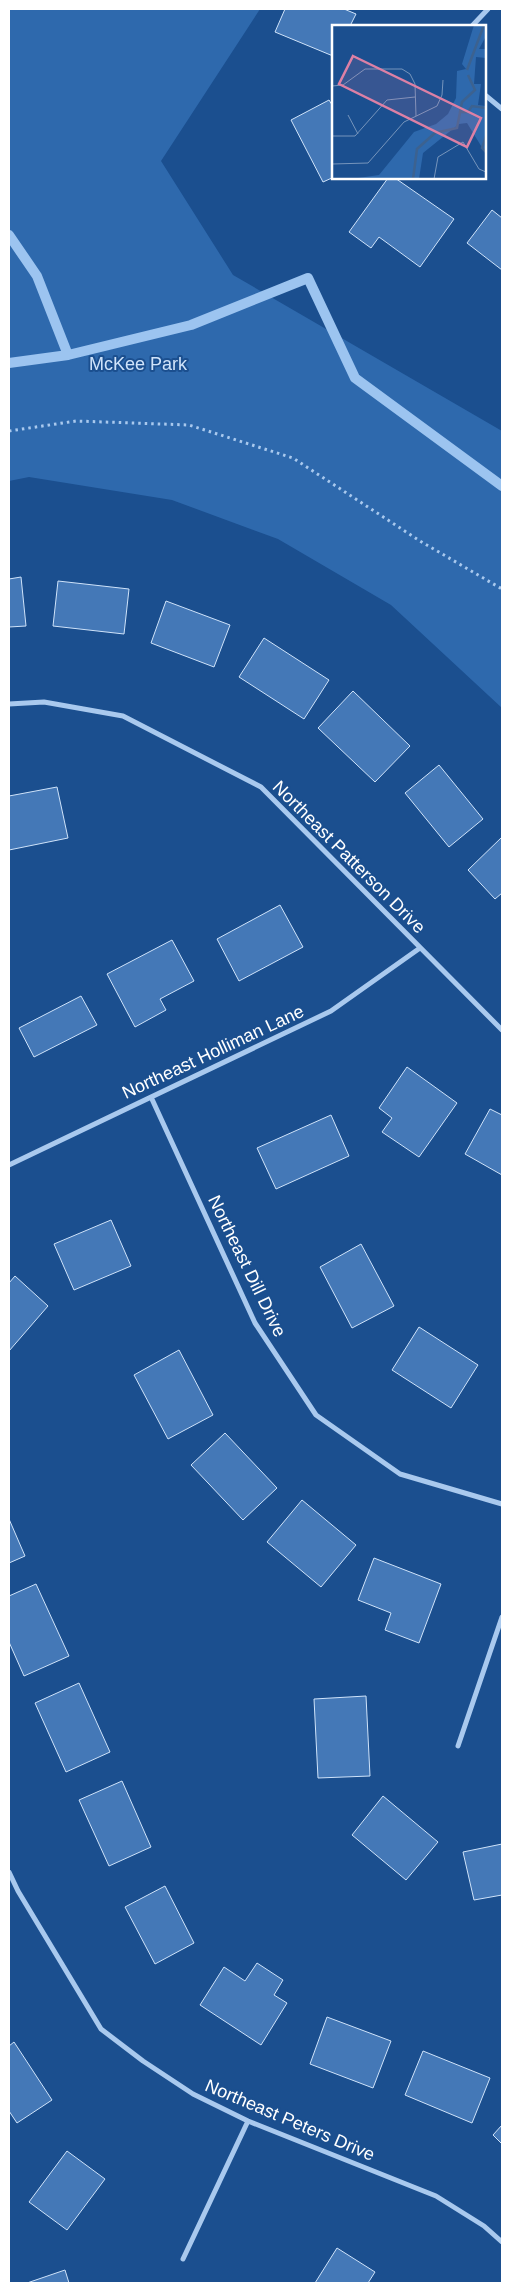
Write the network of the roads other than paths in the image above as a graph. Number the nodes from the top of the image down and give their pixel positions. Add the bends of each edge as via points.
1 (488, 9) edge
2 (473, 25) edge
3 (486, 96) edge
4 (502, 109) edge
5 (9, 704) edge
6 (420, 948) junction
7 (502, 1030) edge
8 (151, 1097) junction
9 (9, 1165) edge
10 (502, 1504) edge
11 (502, 1617) edge
12 (458, 1746) dead end
13 (9, 1872) edge
14 (248, 2121) junction
15 (502, 2242) edge
16 (183, 2259) dead end

1 - 2 street
3 - 4 street
5 - 6 street, Northeast Patterson Drive via 44,702 123,716 261,787
6 - 7 street, Northeast Patterson Drive
6 - 8 street, Northeast Holliman Lane via 331,1011
8 - 9 street, Northeast Holliman Lane
8 - 10 street, Northeast Dill Drive via 255,1323 316,1415 400,1474
11 - 12 street
13 - 14 street, Northeast Peters Drive via 101,2029 143,2062 193,2094
14 - 15 street, Northeast Peters Drive via 436,2196 484,2226
14 - 16 street

